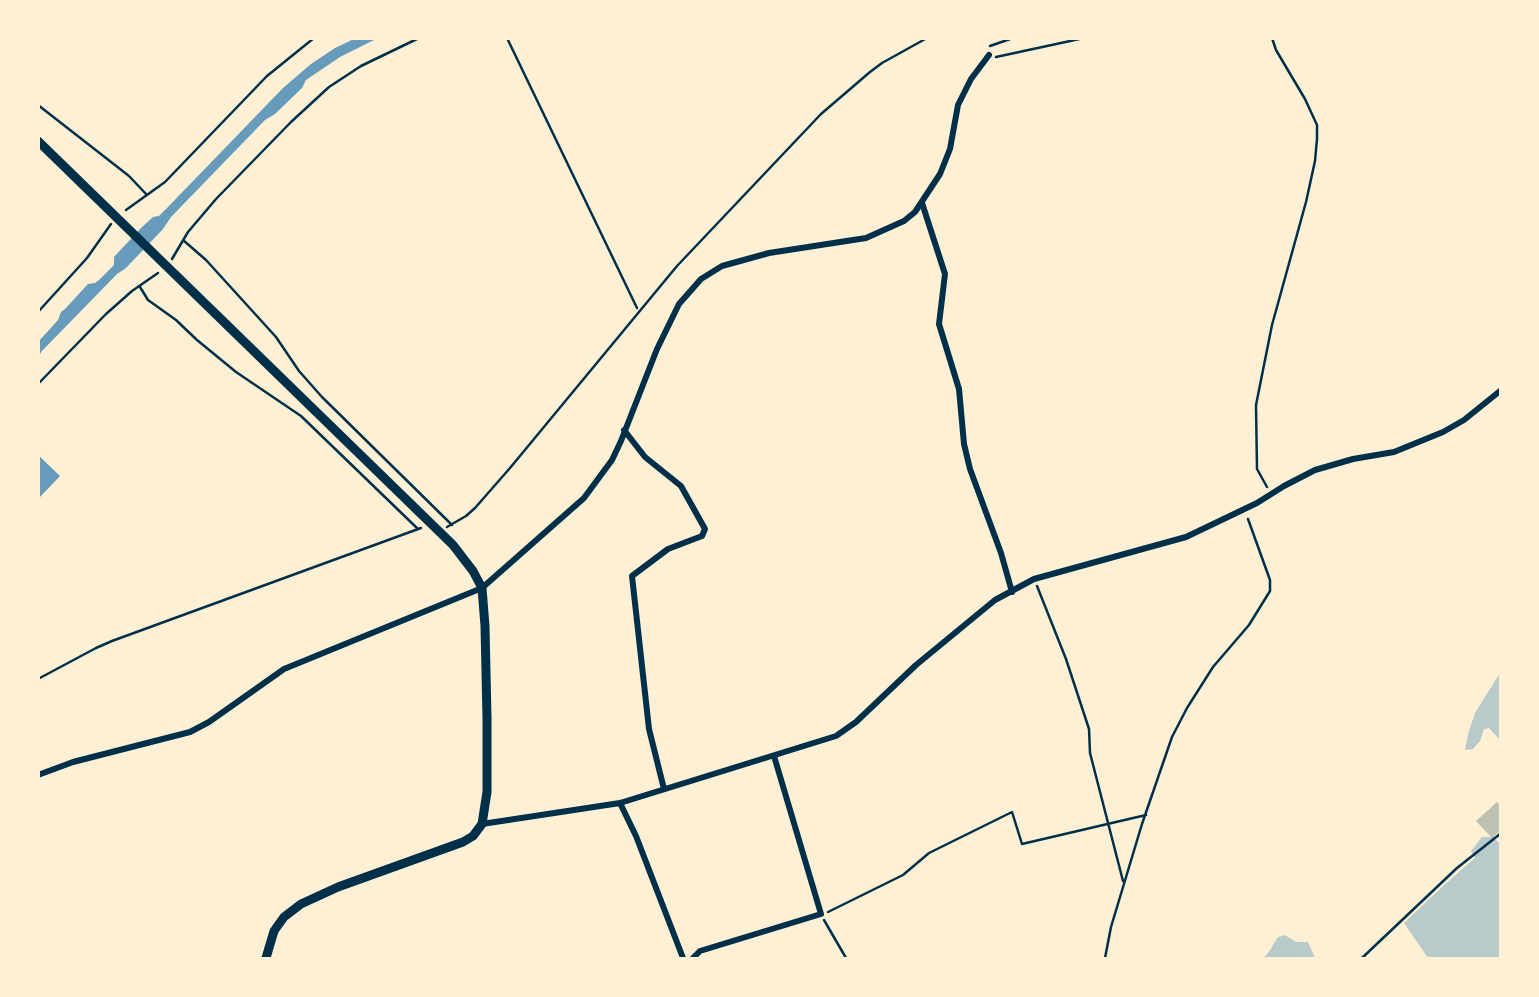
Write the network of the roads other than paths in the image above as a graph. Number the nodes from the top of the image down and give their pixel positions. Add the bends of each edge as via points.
1 (989, 55) road end
2 (38, 141) edge
3 (922, 203) junction
4 (1500, 391) edge
5 (624, 430) junction
6 (482, 588) junction
7 (1012, 592) junction
8 (774, 756) junction
9 (38, 775) edge
10 (664, 789) junction
11 (620, 803) junction
12 (482, 824) junction
13 (266, 958) edge
14 (683, 958) edge
15 (693, 958) edge

1 - 3 street via 958,105 950,149
2 - 6 main road via 434,527 464,558
3 - 5 street via 904,221 866,238 769,253 722,266 701,279 679,304
3 - 7 street via 946,274 939,324 959,389 964,444
4 - 7 street via 1443,432 1394,452 1315,470 1186,537 1034,579
5 - 6 street via 612,460 584,498
5 - 10 street via 645,457 681,486 705,529 702,536 668,549 632,576 649,729
6 - 9 street via 284,670 190,732
6 - 12 main road via 487,792
7 - 8 street via 995,600 836,736
8 - 10 street
8 - 15 street via 821,914 700,951
10 - 11 street
11 - 12 street
11 - 14 street
12 - 13 main road via 463,842 301,904 284,916 274,931

